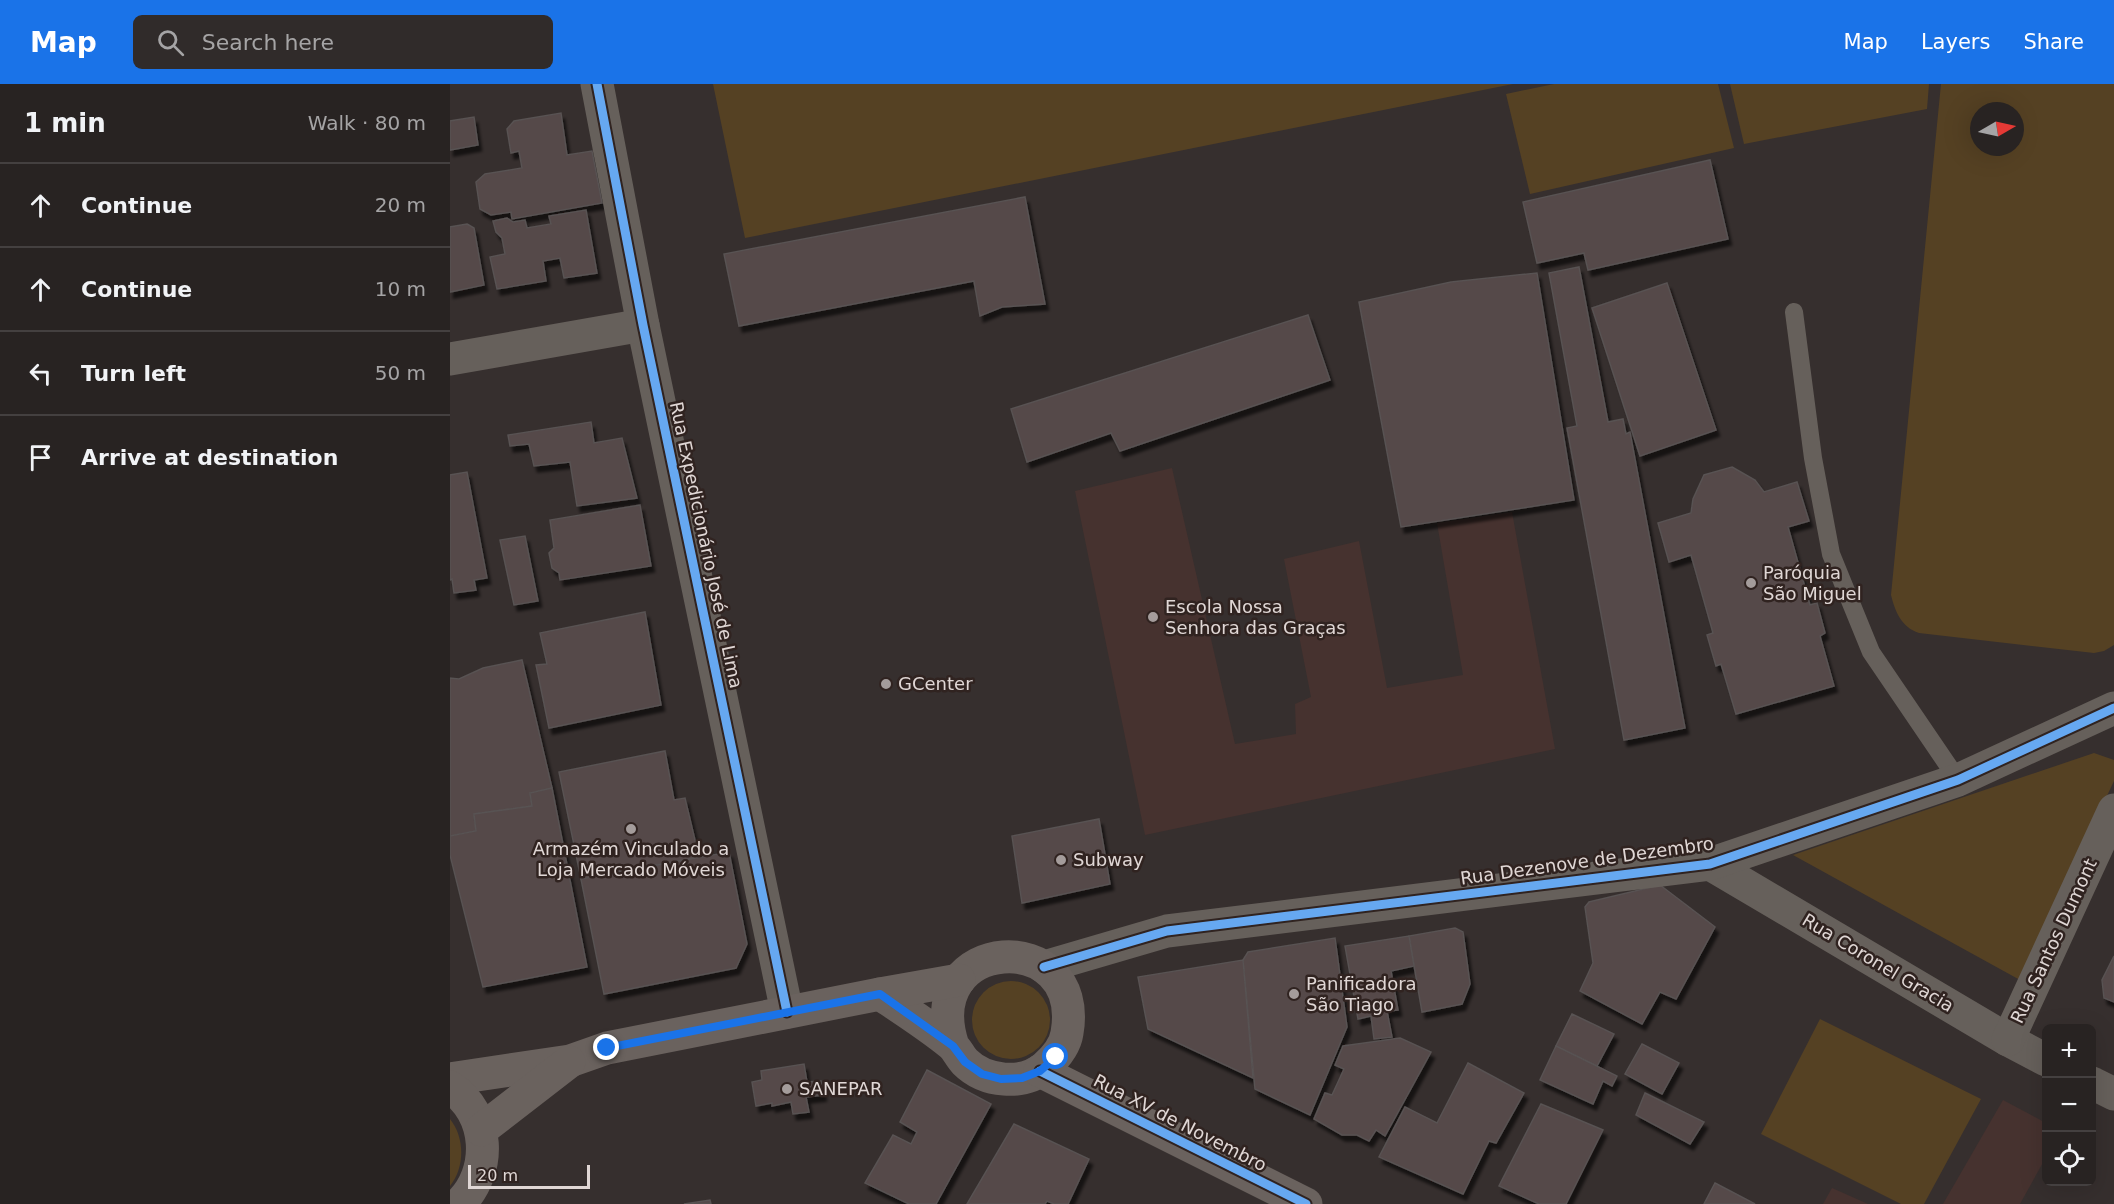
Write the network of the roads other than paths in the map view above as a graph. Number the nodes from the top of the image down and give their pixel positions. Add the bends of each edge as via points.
1 (597, 84) edge
2 (1794, 312) dead end
3 (643, 325) junction
4 (450, 359) edge
5 (2114, 708) edge
6 (1958, 780) junction
7 (2114, 810) edge
8 (1710, 864) junction
9 (1044, 967) junction
10 (959, 980) junction
11 (880, 994) junction
12 (787, 1012) junction
13 (2008, 1040) junction
14 (953, 1046) junction
15 (2042, 1058) edge
16 (570, 1061) junction
17 (1040, 1071) junction
18 (450, 1078) edge
19 (2096, 1085) edge
20 (450, 1087) edge
21 (2114, 1094) edge
22 (481, 1130) junction
23 (459, 1204) edge
24 (1306, 1204) edge

1 - 3 street, Rua Expedicionário José de Lima
2 - 6 lane via 1813,458 1831,554 1871,652
3 - 4 street
3 - 12 street, Rua Expedicionário José de Lima
5 - 6 street, Rua Dezenove de Dezembro
6 - 8 street, Rua Dezenove de Dezembro
7 - 13 street, Rua Santos Dumont
8 - 9 street, Rua Dezenove de Dezembro via 1167,931
8 - 13 street, Rua Coronel Gracia
9 - 10 street via 1008,956 973,967
9 - 17 street via 1058,981 1067,1000 1069,1020 1066,1040 1056,1057
10 - 11 street
10 - 14 street via 946,1012
11 - 12 street
11 - 14 street
12 - 16 street via 607,1048
13 - 15 street, Rua Coronel Gracia
14 - 17 street via 965,1062 992,1077 1022,1078
16 - 18 street
16 - 22 street
17 - 24 street, Rua XV de Novembro
19 - 21 street
20 - 22 street via 472,1109
22 - 23 street via 483,1153 479,1175

